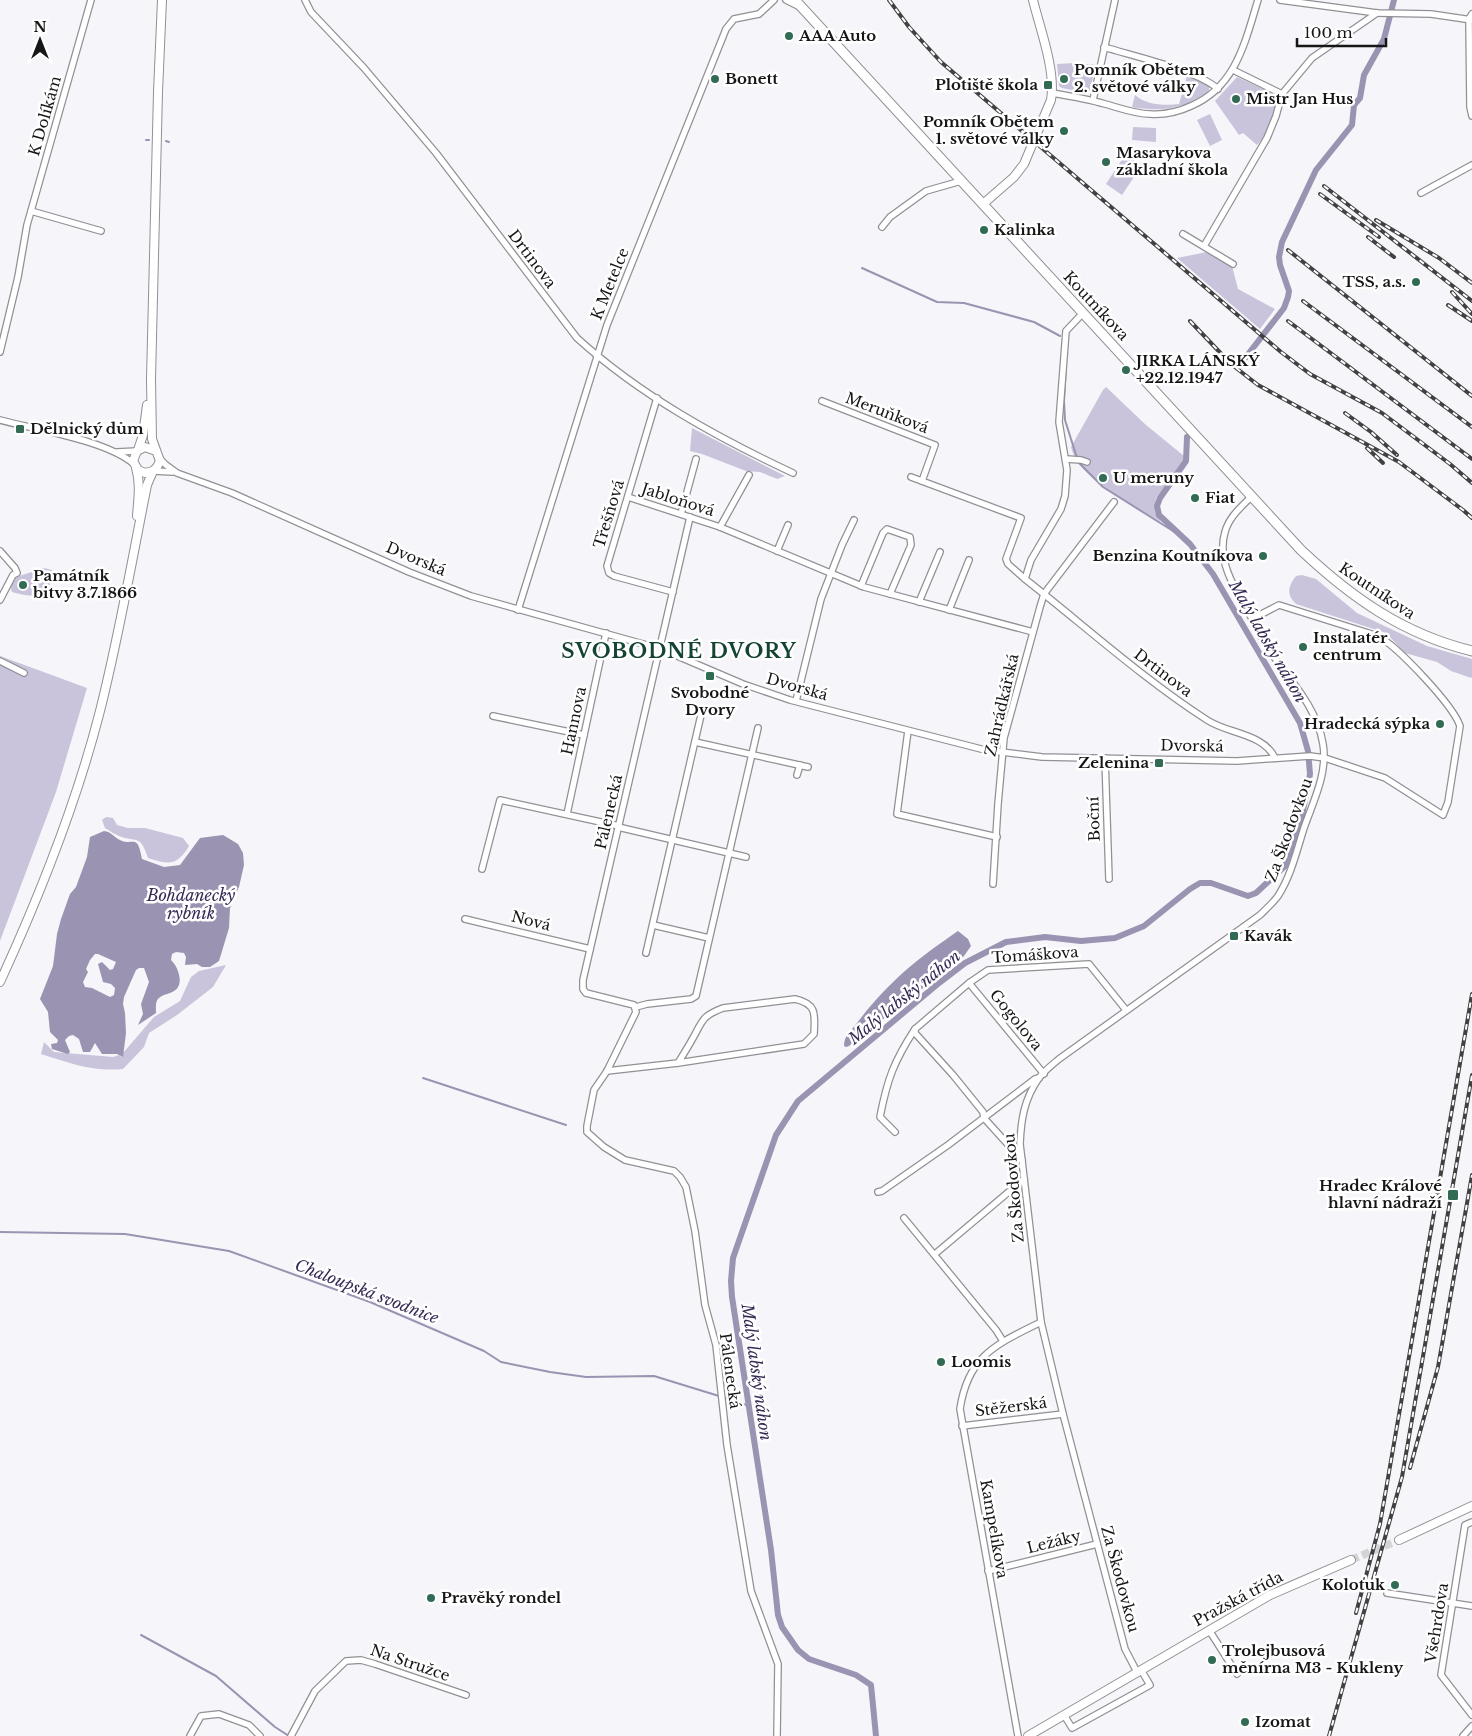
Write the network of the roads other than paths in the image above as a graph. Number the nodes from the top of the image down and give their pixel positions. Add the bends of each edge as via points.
1 (91, 0) edge
2 (162, 0) edge
3 (305, 0) edge
4 (773, 0) edge
5 (786, 0) edge
6 (794, 0) edge
7 (1033, 0) edge
8 (1115, 0) edge
9 (1258, 0) edge
10 (1280, 0) edge
11 (803, 9) junction
12 (1377, 13) junction
13 (1471, 18) edge
14 (1104, 48) junction
15 (1233, 70) junction
16 (1218, 89) junction
17 (1052, 93) junction
18 (1282, 94) junction
19 (1093, 100) junction
20 (1472, 116) edge
21 (1472, 165) edge
22 (961, 181) junction
23 (1421, 193) dead end
24 (983, 204) junction
25 (31, 211) junction
26 (882, 227) dead end
27 (100, 230) dead end
28 (1183, 234) dead end
29 (1204, 246) junction
30 (1233, 264) dead end
31 (1083, 313) junction
32 (0, 352) edge
33 (597, 356) junction
34 (151, 379) junction
35 (657, 398) junction
36 (822, 401) dead end
37 (0, 420) edge
38 (114, 451) junction
39 (138, 451) junction
40 (158, 454) junction
41 (696, 458) dead end
42 (1066, 459) junction
43 (1087, 462) dead end
44 (135, 465) junction
45 (154, 471) junction
46 (177, 473) junction
47 (793, 473) dead end
48 (749, 475) dead end
49 (911, 477) dead end
50 (922, 481) junction
51 (1252, 496) junction
52 (628, 497) junction
53 (1114, 502) dead end
54 (681, 514) junction
55 (690, 517) junction
56 (854, 520) dead end
57 (788, 525) dead end
58 (720, 527) junction
59 (135, 544) junction
60 (0, 551) edge
61 (777, 551) junction
62 (940, 552) dead end
63 (969, 560) dead end
64 (831, 574) junction
65 (1025, 578) junction
66 (861, 586) junction
67 (673, 592) junction
68 (890, 594) junction
69 (1044, 594) junction
70 (0, 600) edge
71 (919, 602) junction
72 (518, 610) junction
73 (949, 610) junction
74 (1252, 619) junction
75 (1033, 632) junction
76 (606, 633) junction
77 (661, 649) junction
78 (1472, 651) edge
79 (0, 660) edge
80 (24, 673) dead end
81 (796, 702) junction
82 (701, 715) dead end
83 (493, 716) dead end
84 (758, 728) dead end
85 (908, 730) junction
86 (584, 735) junction
87 (695, 742) junction
88 (1002, 752) junction
89 (752, 754) junction
90 (1105, 758) junction
91 (1274, 758) junction
92 (1325, 758) junction
93 (800, 765) junction
94 (808, 767) dead end
95 (797, 775) dead end
96 (567, 814) junction
97 (619, 827) junction
98 (996, 837) junction
99 (673, 840) junction
100 (729, 853) junction
101 (746, 857) dead end
102 (482, 869) dead end
103 (1109, 879) dead end
104 (993, 884) dead end
105 (465, 918) dead end
106 (653, 925) junction
107 (709, 938) junction
108 (590, 949) junction
109 (646, 953) dead end
110 (0, 982) edge
111 (969, 983) junction
112 (636, 1007) junction
113 (1126, 1010) junction
114 (915, 1029) junction
115 (678, 1063) junction
116 (607, 1071) junction
117 (1042, 1076) junction
118 (984, 1118) junction
119 (895, 1132) dead end
120 (1022, 1160) junction
121 (1024, 1179) junction
122 (878, 1192) dead end
123 (904, 1218) dead end
124 (935, 1254) junction
125 (1041, 1322) junction
126 (1003, 1341) junction
127 (1063, 1414) junction
128 (962, 1426) junction
129 (1472, 1506) edge
130 (1472, 1512) edge
131 (1472, 1522) edge
132 (1434, 1525) junction
133 (1399, 1540) tunnel mouth
134 (1097, 1544) junction
135 (1351, 1560) tunnel mouth
136 (988, 1571) junction
137 (1387, 1593) dead end
138 (1453, 1603) junction
139 (1472, 1606) edge
140 (1209, 1630) junction
141 (1139, 1671) junction
142 (1237, 1674) dead end
143 (466, 1696) dead end
144 (1064, 1715) junction
145 (1472, 1715) edge
146 (1472, 1726) edge
147 (291, 1735) edge
148 (190, 1736) edge
149 (260, 1736) edge
150 (777, 1736) edge
151 (1018, 1736) edge
152 (1028, 1736) edge
153 (1463, 1736) edge

1 - 25 street, K Dolíkám
2 - 34 main road
3 - 33 street, Drtinova via 311,12 364,68 436,153 577,338
4 - 33 street, K Metelce via 759,14 739,17 726,29 610,316
5 - 11 street
6 - 11 main road, Koutníkova
7 - 17 main road via 1049,61
8 - 14 street
9 - 15 street
10 - 12 street
11 - 22 main road, Koutníkova
12 - 13 street
12 - 18 street via 1312,58
13 - 20 street
14 - 16 street via 1181,71
14 - 19 street
15 - 16 street
15 - 18 street
16 - 19 street via 1184,110 1157,114 1139,113
17 - 19 street
17 - 24 main road via 1024,164
18 - 29 street via 1267,138
21 - 23 street
22 - 24 main road, Koutníkova
22 - 26 street via 926,191 890,217
24 - 31 main road, Koutníkova
25 - 27 street
25 - 32 street, K Dolíkám
28 - 29 street
29 - 30 street
31 - 42 street via 1066,331 1059,422
31 - 51 main road, Koutníkova
33 - 35 street, Drtinova
33 - 72 street, K Metelce
34 - 39 main road via 144,435
34 - 40 main road via 152,439
35 - 47 street, Drtinova via 703,428
35 - 52 street, Třešňová
36 - 50 street, Meruňková via 935,445
37 - 38 street, Dvorská
38 - 39 street, Dvorská
38 - 44 street, Dvorská
39 - 40 main road, Dvorská via 149,447
39 - 44 main road
40 - 45 main road via 159,464
40 - 46 street, Dvorská
41 - 54 street
42 - 43 street
42 - 65 street via 1064,502 1031,560
44 - 45 main road, Dvorská via 141,472
44 - 59 main road via 138,476
45 - 46 street, Dvorská
45 - 59 main road via 147,485
46 - 72 street, Dvorská via 232,493 438,584
48 - 58 street, Jabloňová
49 - 50 street
50 - 65 street via 1022,515 1006,560
51 - 74 street, Za Škodovkou via 1230,520 1223,541 1232,584
51 - 78 main road, Koutníkova via 1301,550 1351,594 1416,633
52 - 54 street, Jabloňová
52 - 67 street, Třešňová via 607,570 614,576
53 - 69 street, Zahrádkářská
54 - 55 street, Jabloňová
55 - 58 street, Jabloňová
55 - 67 street, Pálenecká
56 - 64 street
57 - 61 street
58 - 61 street, Jabloňová
59 - 110 main road via 106,686 90,745 64,827
60 - 70 street via 17,573
61 - 64 street, Jabloňová
62 - 71 street
63 - 73 street
64 - 66 street, Jabloňová
64 - 81 street via 821,600
65 - 69 street
66 - 68 street, Jabloňová
66 - 68 street via 887,529 910,537 911,544
67 - 77 street, Pálenecká
68 - 71 street, Jabloňová
69 - 75 street, Zahrádkářská
69 - 91 street, Drtinova via 1181,703 1212,724 1260,742 1271,750
71 - 73 street, Jabloňová
72 - 76 street, Dvorská
73 - 75 street, Jabloňová
74 - 92 street, Za Škodovkou via 1265,645 1310,706 1320,728
74 - 92 street via 1279,604 1378,636 1422,676 1456,716 1460,726 1443,815 1385,778
75 - 88 street, Zahrádkářská
76 - 77 street, Dvorská
76 - 86 street, Hannova
77 - 81 street, Dvorská via 743,684
77 - 97 street, Pálenecká
79 - 80 street
81 - 85 street, Dvorská
82 - 87 street
83 - 86 street
84 - 89 street
85 - 88 street, Dvorská
85 - 98 street via 897,814
86 - 96 street, Hannova
87 - 89 street
87 - 99 street
88 - 90 street, Dvorská via 1042,757
88 - 98 street, Zahrádkářská
89 - 93 street
89 - 100 street
90 - 91 street, Dvorská
90 - 103 street, Boční
91 - 92 street, Dvorská
92 - 113 street, Za Škodovkou via 1323,774 1278,896 1247,925
93 - 94 street
93 - 95 street
96 - 97 street
96 - 102 street via 499,801
97 - 99 street
97 - 108 street, Pálenecká
98 - 104 street, Zahrádkářská
99 - 100 street
99 - 106 street
100 - 101 street
100 - 107 street
105 - 108 street, Nová
106 - 107 street
106 - 109 street
107 - 112 street via 695,997
108 - 112 street, Pálenecká via 583,989 591,995
111 - 113 street, Tomáškova via 988,970 1089,964
111 - 114 street, Tomáškova
111 - 117 street, Gogolova
112 - 116 street, Pálenecká
113 - 117 street, Za Škodovkou via 1059,1059
114 - 118 street via 915,1033 983,1112
114 - 119 street, Tomáškova via 890,1075 880,1117
115 - 115 street via 804,1044 814,1034 815,1016 811,1006 795,999 717,1010 699,1023
115 - 116 street
116 - 150 street, Pálenecká via 594,1090 591,1101 587,1126 590,1135 625,1160 674,1172 686,1187 705,1305 716,1345 751,1591 778,1664
117 - 118 street
117 - 120 street, Za Škodovkou via 1028,1098 1021,1119
118 - 120 street
118 - 122 street
120 - 121 street, Za Škodovkou
121 - 124 street
121 - 125 street, Za Škodovkou
123 - 124 street
124 - 126 street
125 - 126 street, Kampelíkova
125 - 127 street, Za Škodovkou
126 - 128 street, Kampelíkova via 980,1358 974,1367 961,1402
127 - 128 street, Stěžerská
127 - 134 street, Za Škodovkou
128 - 136 street, Kampelíkova
129 - 132 main road
130 - 132 main road
131 - 138 street, Všehrdova via 1465,1525
132 - 133 main road
134 - 136 street, Ležáky
134 - 141 street, Za Škodovkou via 1125,1649
135 - 140 main road, Pražská třída via 1270,1595
136 - 151 street, Kampelíkova
137 - 138 street
138 - 139 street
138 - 145 street, Všehrdova via 1441,1675
140 - 141 main road, Pražská třída
140 - 142 street
141 - 144 main road, Pražská třída
141 - 144 street via 1150,1685 1072,1728
143 - 147 street, Na Stružce via 375,1664 361,1660 346,1661 316,1691
144 - 152 main road, Pražská třída
146 - 153 street
148 - 149 street via 201,1716 219,1714 249,1725

